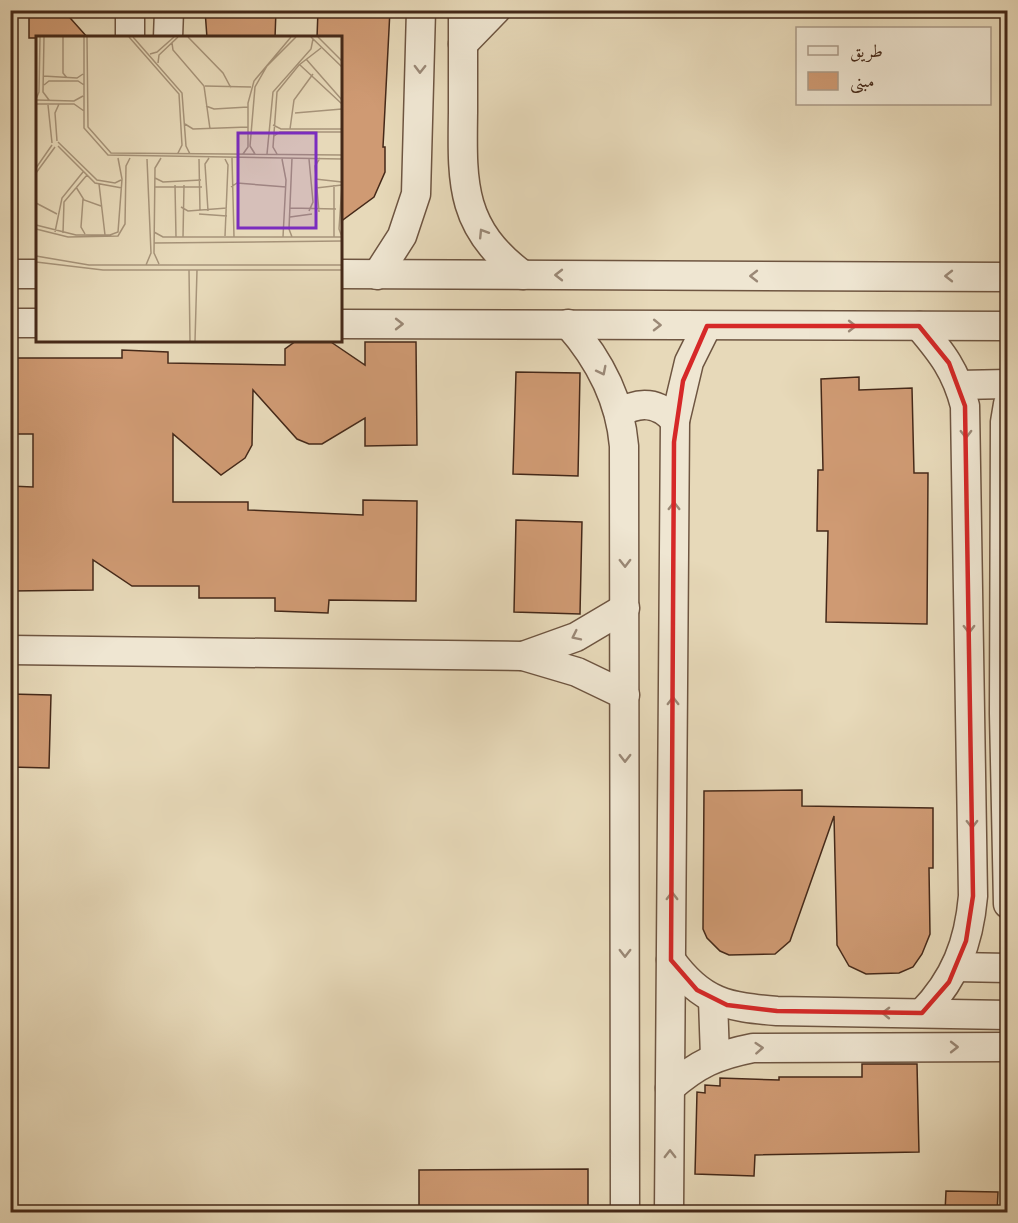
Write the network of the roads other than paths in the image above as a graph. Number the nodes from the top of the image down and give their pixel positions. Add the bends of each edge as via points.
1 (169, 10) edge
2 (421, 10) edge
3 (463, 10) edge
4 (495, 10) edge
5 (168, 36) edge
6 (463, 44) junction
7 (418, 178) junction
8 (462, 178) junction
9 (10, 274) edge
10 (36, 274) edge
11 (342, 274) edge
12 (377, 274) junction
13 (523, 275) junction
14 (1008, 277) edge
15 (10, 323) edge
16 (36, 324) edge
17 (342, 324) edge
18 (568, 324) junction
19 (707, 326) junction
20 (919, 326) junction
21 (1008, 326) edge
22 (1008, 384) edge
23 (959, 385) junction
24 (1008, 404) edge
25 (619, 414) junction
26 (675, 422) junction
27 (1006, 593) edge
28 (625, 608) junction
29 (10, 650) edge
30 (523, 656) junction
31 (625, 695) junction
32 (1006, 711) edge
33 (1008, 904) edge
34 (671, 960) junction
35 (956, 968) junction
36 (1008, 968) edge
37 (713, 1000) junction
38 (922, 1013) junction
39 (1008, 1015) edge
40 (1008, 1047) edge
41 (715, 1057) junction
42 (670, 1089) junction
43 (625, 1212) edge
44 (669, 1212) edge

1 - 5 street
2 -> 7 street
3 - 6 street
4 - 6 street
6 - 8 street
7 - 8 street
7 - 12 street via 402,236
13 -> 8 street via 489,243 477,223
9 - 10 street
11 - 12 street
12 - 13 street
14 -> 13 street
15 - 16 street
17 -> 18 street
18 -> 19 street
18 -> 25 street via 597,361
19 -> 20 street
19 - 26 street via 686,372
20 - 21 street
20 - 23 street via 949,363
22 - 23 street
23 -> 35 street via 966,427 973,896 966,941
24 - 27 street
25 - 26 street via 646,404 663,409
25 -> 28 street via 624,446
34 -> 26 street
27 - 32 street
28 -> 30 street via 576,637
28 - 31 street
29 - 30 street
30 - 31 street via 577,672
31 -> 43 street
32 - 33 street
34 - 37 street via 697,990
34 - 42 street
35 - 36 street
35 - 38 street
38 -> 37 street via 777,1011 740,1008
37 - 41 street
38 - 39 street
41 -> 40 street via 772,1047
41 - 42 street via 698,1065
44 -> 42 street

